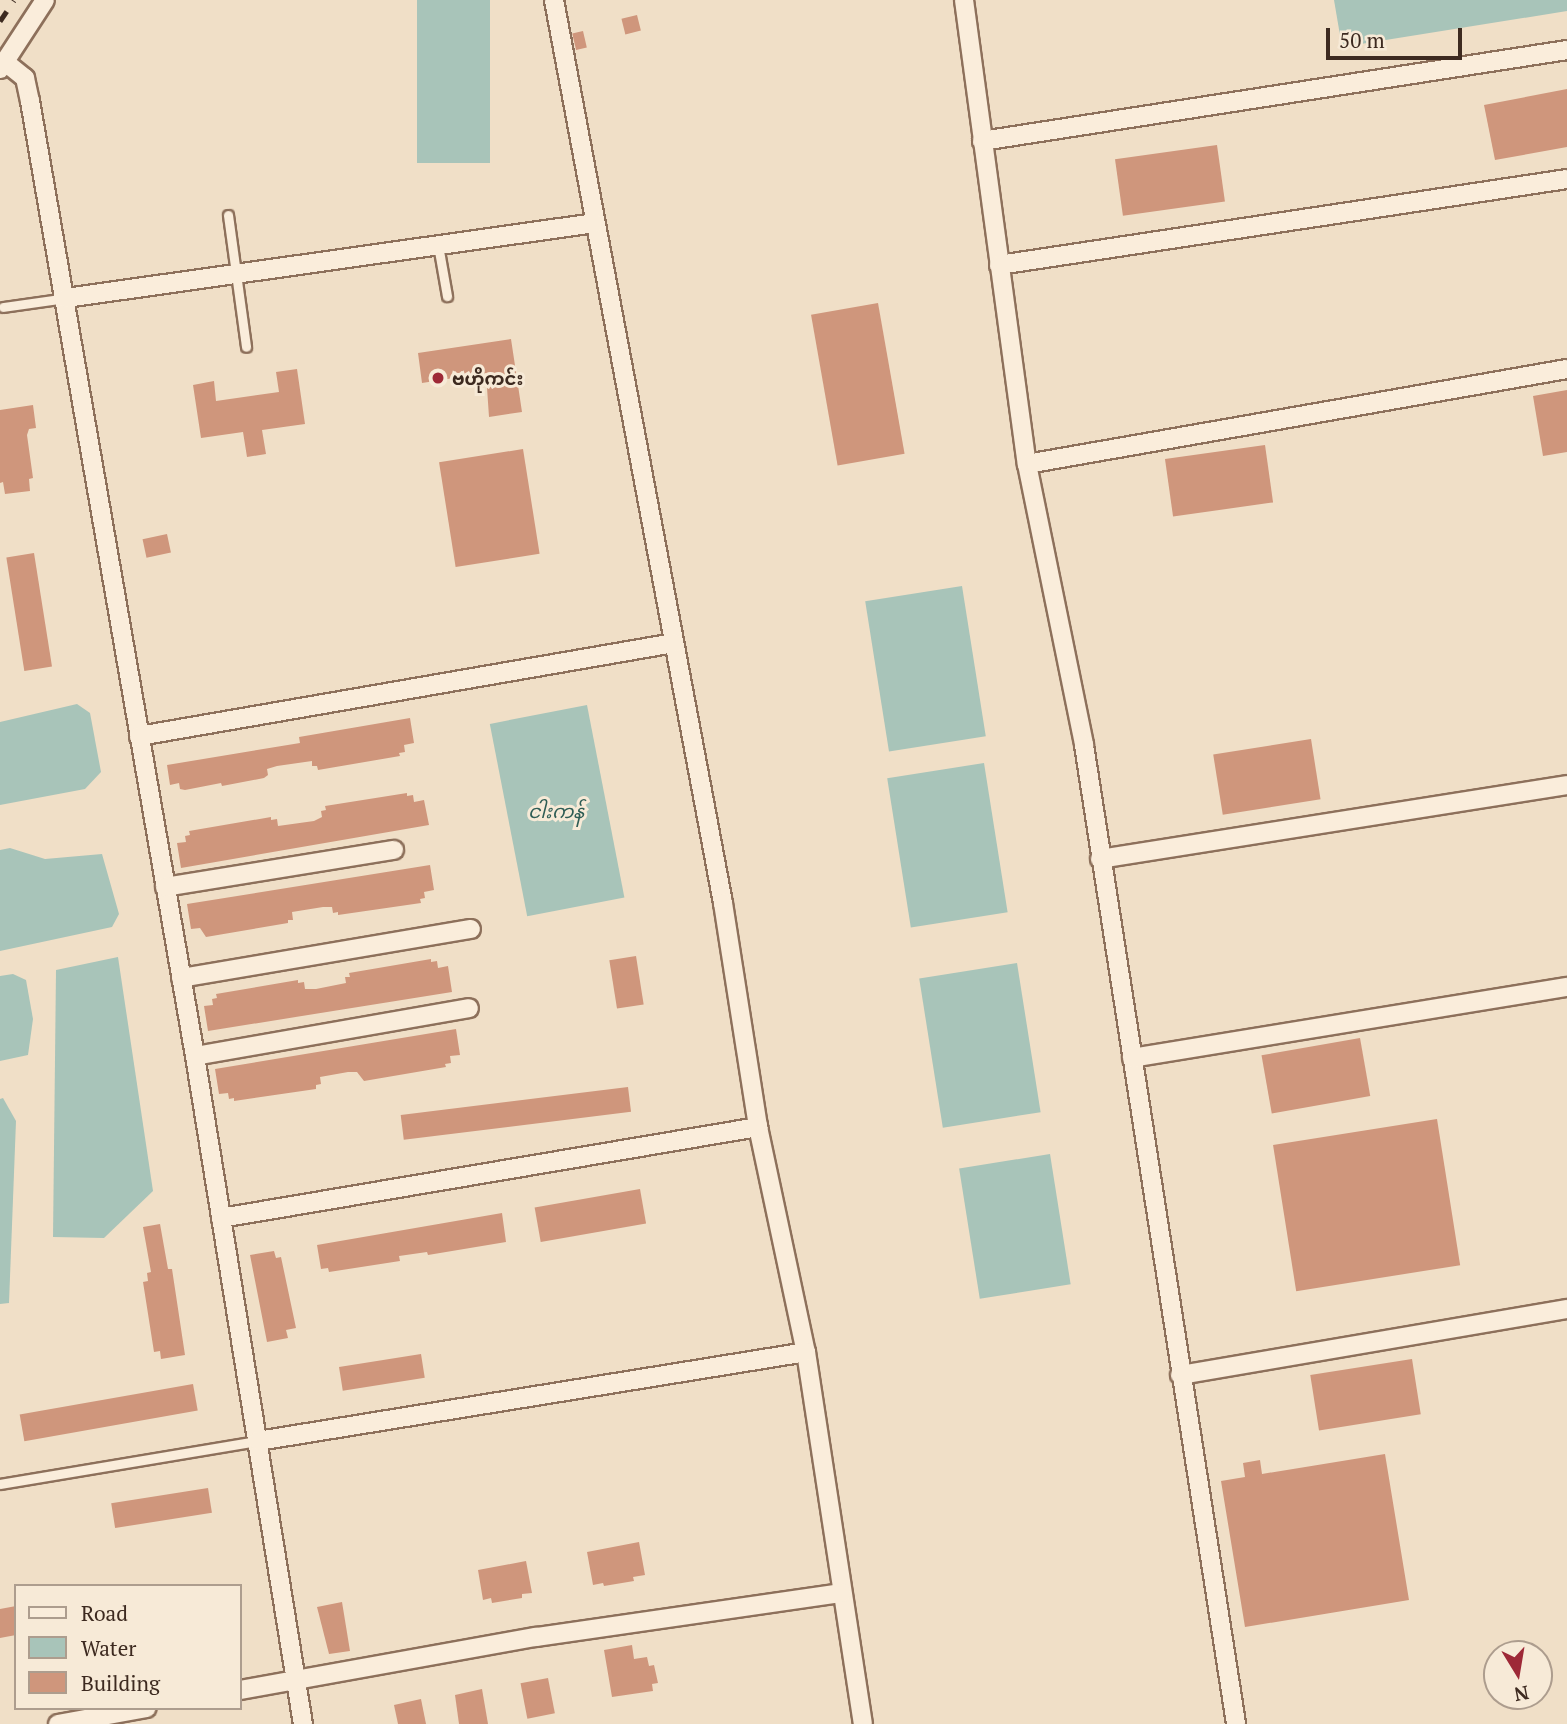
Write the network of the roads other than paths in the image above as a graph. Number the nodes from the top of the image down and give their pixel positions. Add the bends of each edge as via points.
1 (45, 0) edge
2 (554, 0) edge
3 (964, 0) edge
4 (1567, 50) edge
5 (2, 65) edge
6 (982, 141) junction
7 (1567, 179) edge
8 (228, 215) dead end
9 (595, 223) junction
10 (438, 245) junction
11 (999, 265) junction
12 (235, 275) junction
13 (447, 296) dead end
14 (66, 298) junction
15 (3, 307) dead end
16 (246, 347) dead end
17 (1567, 369) edge
18 (1027, 464) junction
19 (674, 643) junction
20 (139, 737) junction
21 (1567, 785) edge
22 (394, 850) dead end
23 (1100, 859) junction
24 (165, 887) junction
25 (471, 929) dead end
26 (181, 978) junction
27 (1567, 987) edge
28 (469, 1007) dead end
29 (195, 1056) junction
30 (1132, 1058) junction
31 (758, 1127) junction
32 (221, 1218) junction
33 (1567, 1309) edge
34 (806, 1352) junction
35 (1180, 1375) junction
36 (258, 1441) junction
37 (0, 1484) edge
38 (842, 1593) junction
39 (295, 1680) junction
40 (242, 1690) edge
41 (139, 1710) edge
42 (94, 1721) edge
43 (58, 1724) edge
44 (303, 1724) edge
45 (863, 1724) edge
46 (1236, 1724) edge

1 - 5 street
2 - 9 street
3 - 6 street
4 - 6 street
5 - 14 street via 19,70 28,88
6 - 11 street
7 - 11 street
8 - 12 lane
9 - 10 street
9 - 19 street
10 - 12 street
10 - 13 lane
11 - 18 street
12 - 14 street
12 - 16 lane
14 - 15 lane
14 - 20 street
17 - 18 street
18 - 23 street via 1084,745
19 - 20 street
19 - 31 street via 723,903
20 - 24 street
21 - 23 street
22 - 24 street
23 - 30 street
24 - 26 street
25 - 26 street
26 - 29 street
27 - 30 street
28 - 29 street
29 - 32 street
30 - 35 street
31 - 32 street
31 - 34 street
32 - 36 street
33 - 35 street
34 - 36 street
34 - 38 street
35 - 46 street
36 - 37 lane
36 - 39 street
38 - 39 street via 536,1637
38 - 45 street
39 - 40 street
39 - 44 street
41 - 42 street
42 - 43 street

